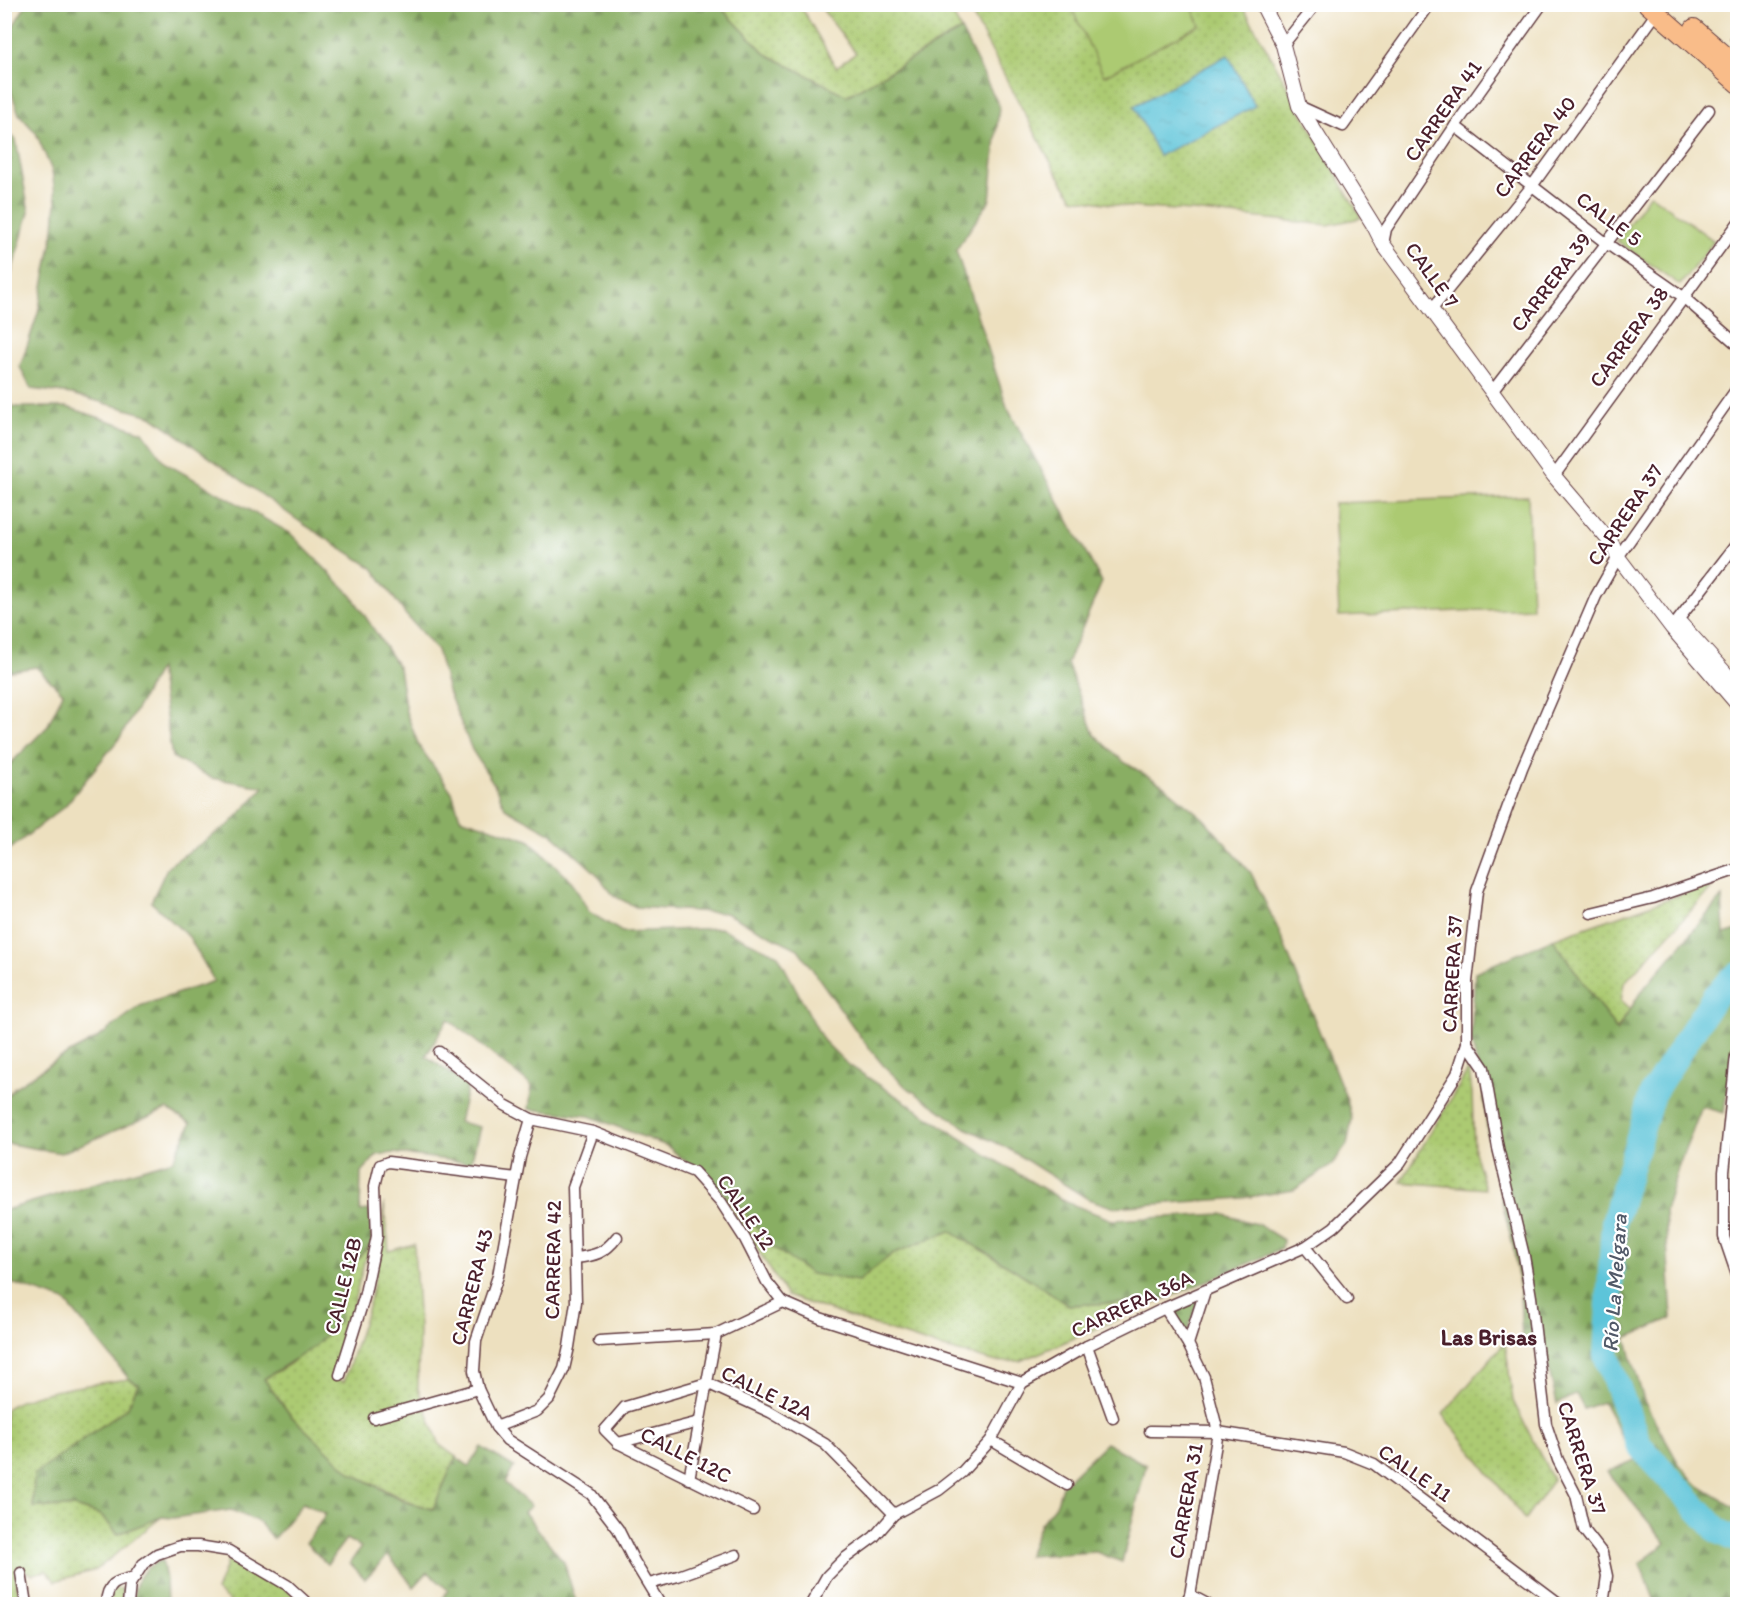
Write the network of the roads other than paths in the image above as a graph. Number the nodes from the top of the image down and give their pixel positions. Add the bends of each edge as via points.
1 (1262, 4) edge
2 (1316, 4) edge
3 (1430, 4) edge
4 (1542, 4) edge
5 (1658, 7) edge
6 (1283, 45) junction
7 (1737, 66) edge
8 (1737, 84) edge
9 (1299, 106) junction
10 (1709, 110) dead end
11 (1455, 126) junction
12 (1532, 186) junction
13 (1737, 223) edge
14 (1606, 243) junction
15 (1383, 244) junction
16 (1683, 296) junction
17 (1432, 309) junction
18 (1737, 345) edge
19 (1737, 387) edge
20 (1491, 393) junction
21 (1554, 476) junction
22 (1737, 542) edge
23 (1618, 550) junction
24 (1675, 624) junction
25 (1737, 687) edge
26 (1737, 704) edge
27 (1737, 869) edge
28 (1591, 914) dead end
29 (1467, 1043) junction
30 (439, 1052) dead end
31 (1736, 1055) dead end
32 (531, 1119) junction
33 (593, 1132) junction
34 (516, 1178) junction
35 (617, 1238) dead end
36 (1305, 1247) junction
37 (576, 1258) junction
38 (1737, 1278) edge
39 (1205, 1291) junction
40 (1347, 1299) dead end
41 (783, 1302) junction
42 (1165, 1308) junction
43 (716, 1334) junction
44 (599, 1341) dead end
45 (1188, 1344) junction
46 (1087, 1346) junction
47 (340, 1375) dead end
48 (707, 1383) junction
49 (1022, 1383) junction
50 (478, 1389) junction
51 (374, 1418) dead end
52 (1113, 1418) dead end
53 (699, 1422) junction
54 (496, 1427) junction
55 (605, 1430) joint
56 (1150, 1431) dead end
57 (1218, 1432) junction
58 (991, 1440) junction
59 (618, 1443) junction
60 (689, 1479) junction
61 (1067, 1485) dead end
62 (753, 1510) dead end
63 (894, 1514) junction
64 (736, 1555) dead end
65 (21, 1573) dead end
66 (135, 1577) junction
67 (649, 1584) junction
68 (1187, 1600) edge
69 (26, 1605) edge
70 (106, 1605) edge
71 (128, 1605) edge
72 (308, 1605) edge
73 (660, 1605) edge
74 (811, 1605) edge
75 (1208, 1605) edge
76 (1560, 1605) edge
77 (1603, 1605) edge

1 - 6 street, CALLE 7
2 - 6 street
3 - 9 street via 1343,126
4 - 11 street, CARRERA 41
5 - 7 main road
5 - 8 main road
5 - 12 street, CARRERA 40
6 - 9 street, CALLE 7
9 - 15 street, CALLE 7
10 - 14 street, CARRERA 39
11 - 12 street, CALLE 5
11 - 15 street, CARRERA 41 via 1386,229
12 - 14 street, CALLE 5
12 - 17 street, CARRERA 40
13 - 16 street, CARRERA 38
14 - 16 street, CALLE 5
14 - 20 street, CARRERA 39
15 - 17 street, CALLE 7
16 - 18 street, CALLE 5
16 - 21 street, CARRERA 38
17 - 20 street, CALLE 7
19 - 23 street, CARRERA 37
20 - 21 street, CALLE 7
21 - 23 street, CALLE 7
22 - 24 street
23 - 24 street, CALLE 7
23 - 29 street, CARRERA 37 via 1522,768 1477,891 1467,982
24 - 25 street, CALLE 7
24 - 26 street, CALLE 7
27 - 28 street
29 - 36 street, CARRERA 36A via 1457,1074 1400,1163 1334,1227
29 - 77 street, CARRERA 37 via 1484,1068 1524,1256 1546,1424 1576,1495 1584,1530 1602,1552 1607,1576
30 - 32 street, CALLE 12 via 505,1105
31 - 38 street via 1724,1172 1724,1237
32 - 33 street, CALLE 12
32 - 34 street, CARRERA 43
33 - 37 street, CARRERA 42 via 573,1187
33 - 41 street, CALLE 12 via 694,1172 721,1202 767,1282
34 - 47 street, CALLE 12B via 380,1164 375,1186 377,1236 364,1298
34 - 50 street, CARRERA 43 via 498,1276 476,1341 474,1371
35 - 37 street via 608,1249 594,1256
36 - 39 street, CARRERA 36A
36 - 40 street
37 - 54 street, CARRERA 42 via 576,1302 564,1369 549,1399 537,1411
39 - 42 street, CARRERA 36A
39 - 45 street
41 - 43 street
41 - 49 street, CALLE 12 via 820,1318
42 - 45 street, CARRERA 31
42 - 46 street, CARRERA 36A
43 - 44 street
43 - 48 street
45 - 57 street, CARRERA 31 via 1204,1377
46 - 49 street, CARRERA 36A
46 - 52 street
48 - 53 street
48 - 55 street, CALLE 12A via 625,1407
48 - 63 street, CALLE 12A via 770,1412 825,1444
49 - 58 street
50 - 51 street
50 - 54 street, CARRERA 43
53 - 59 street
53 - 60 street
54 - 67 street via 507,1440 591,1494 618,1529
55 - 59 street, CALLE 12C
56 - 57 street, CALLE 11
57 - 68 street, CARRERA 31
57 - 76 street, CALLE 11 via 1344,1452 1374,1464
58 - 61 street
58 - 63 street via 939,1490
59 - 60 street, CALLE 12C
60 - 62 street, CALLE 12C
63 - 74 street via 874,1537 827,1576
64 - 67 street
65 - 69 street
66 - 70 street via 116,1581 106,1592
66 - 71 street via 130,1584
66 - 72 street via 142,1564 180,1546 229,1551 287,1585
67 - 73 street
68 - 75 street

